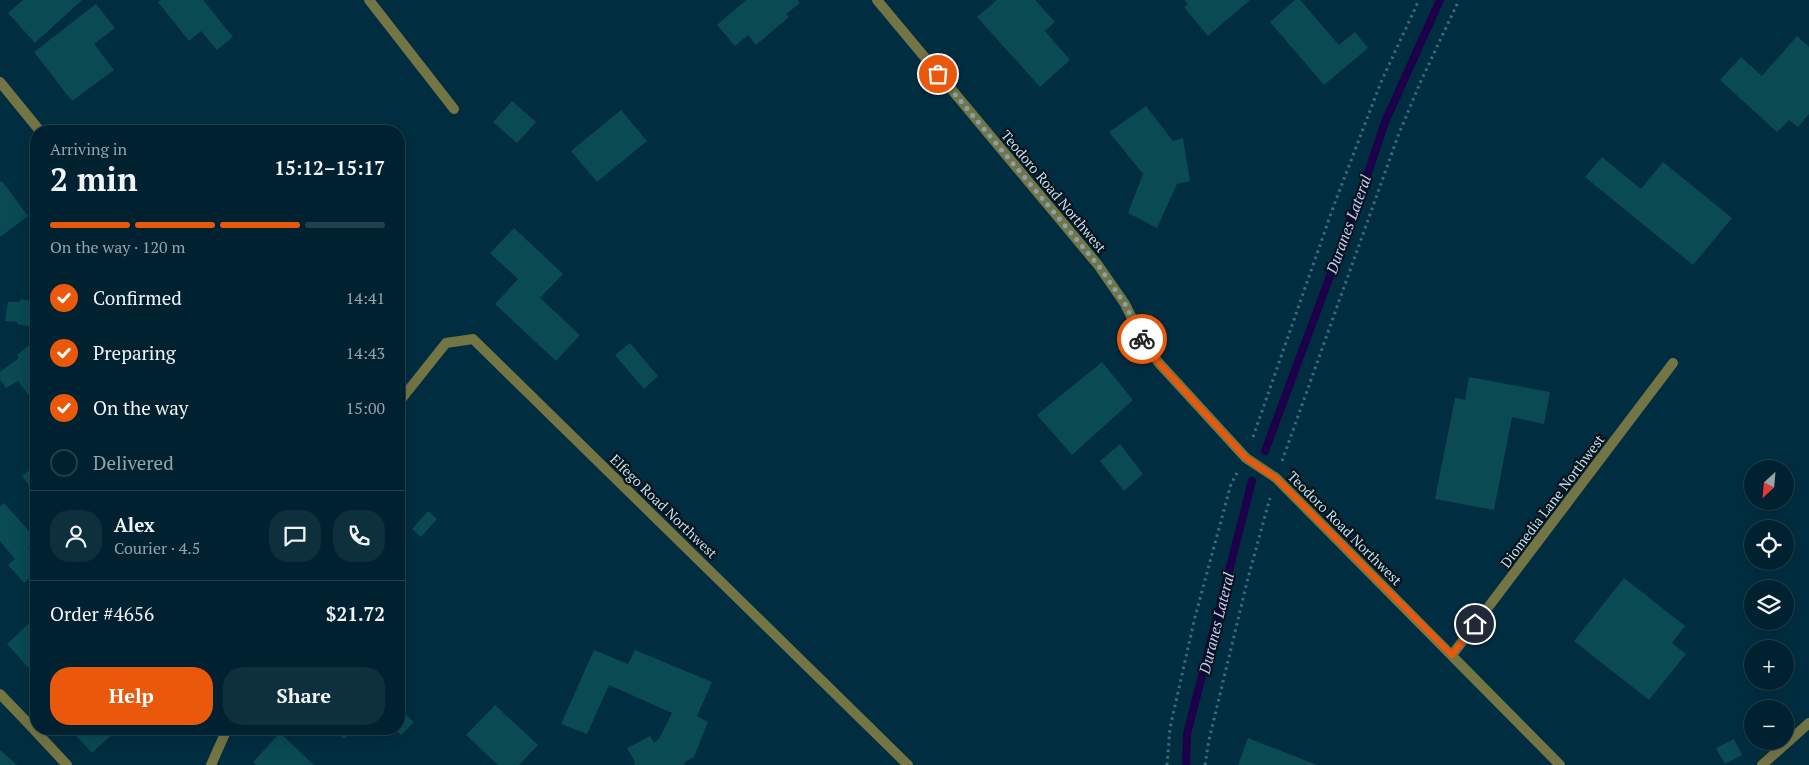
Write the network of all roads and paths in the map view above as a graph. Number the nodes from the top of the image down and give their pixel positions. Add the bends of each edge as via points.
1 (368, 0) edge
2 (877, 0) edge
3 (1420, 0) edge
4 (1459, 0) edge
5 (0, 82) edge
6 (454, 109) dead end
7 (35, 125) edge
8 (1673, 363) dead end
9 (405, 394) edge
10 (1246, 458) junction
11 (1276, 478) junction
12 (1452, 655) junction
13 (0, 694) edge
14 (1809, 724) edge
15 (30, 725) edge
16 (39, 735) edge
17 (224, 735) edge
18 (67, 765) edge
19 (211, 765) edge
20 (908, 765) edge
21 (1167, 765) edge
22 (1205, 765) edge
23 (1560, 765) edge
24 (1762, 765) edge

1 - 6 street
2 - 10 street, Teodoro Road Northwest via 1098,265 1158,362
3 - 10 path via 1381,82 1334,205
4 - 11 path via 1398,136
5 - 7 street
8 - 12 street, Diomedia Lane Northwest
9 - 20 street, Elfego Road Northwest via 446,343 473,339
10 - 11 street, Teodoro Road Northwest
10 - 21 path via 1231,484 1195,618 1170,728
11 - 12 street, Teodoro Road Northwest
11 - 22 path via 1248,578
12 - 23 street, Teodoro Road Northwest
13 - 15 street
14 - 24 street
16 - 18 street
17 - 19 street

